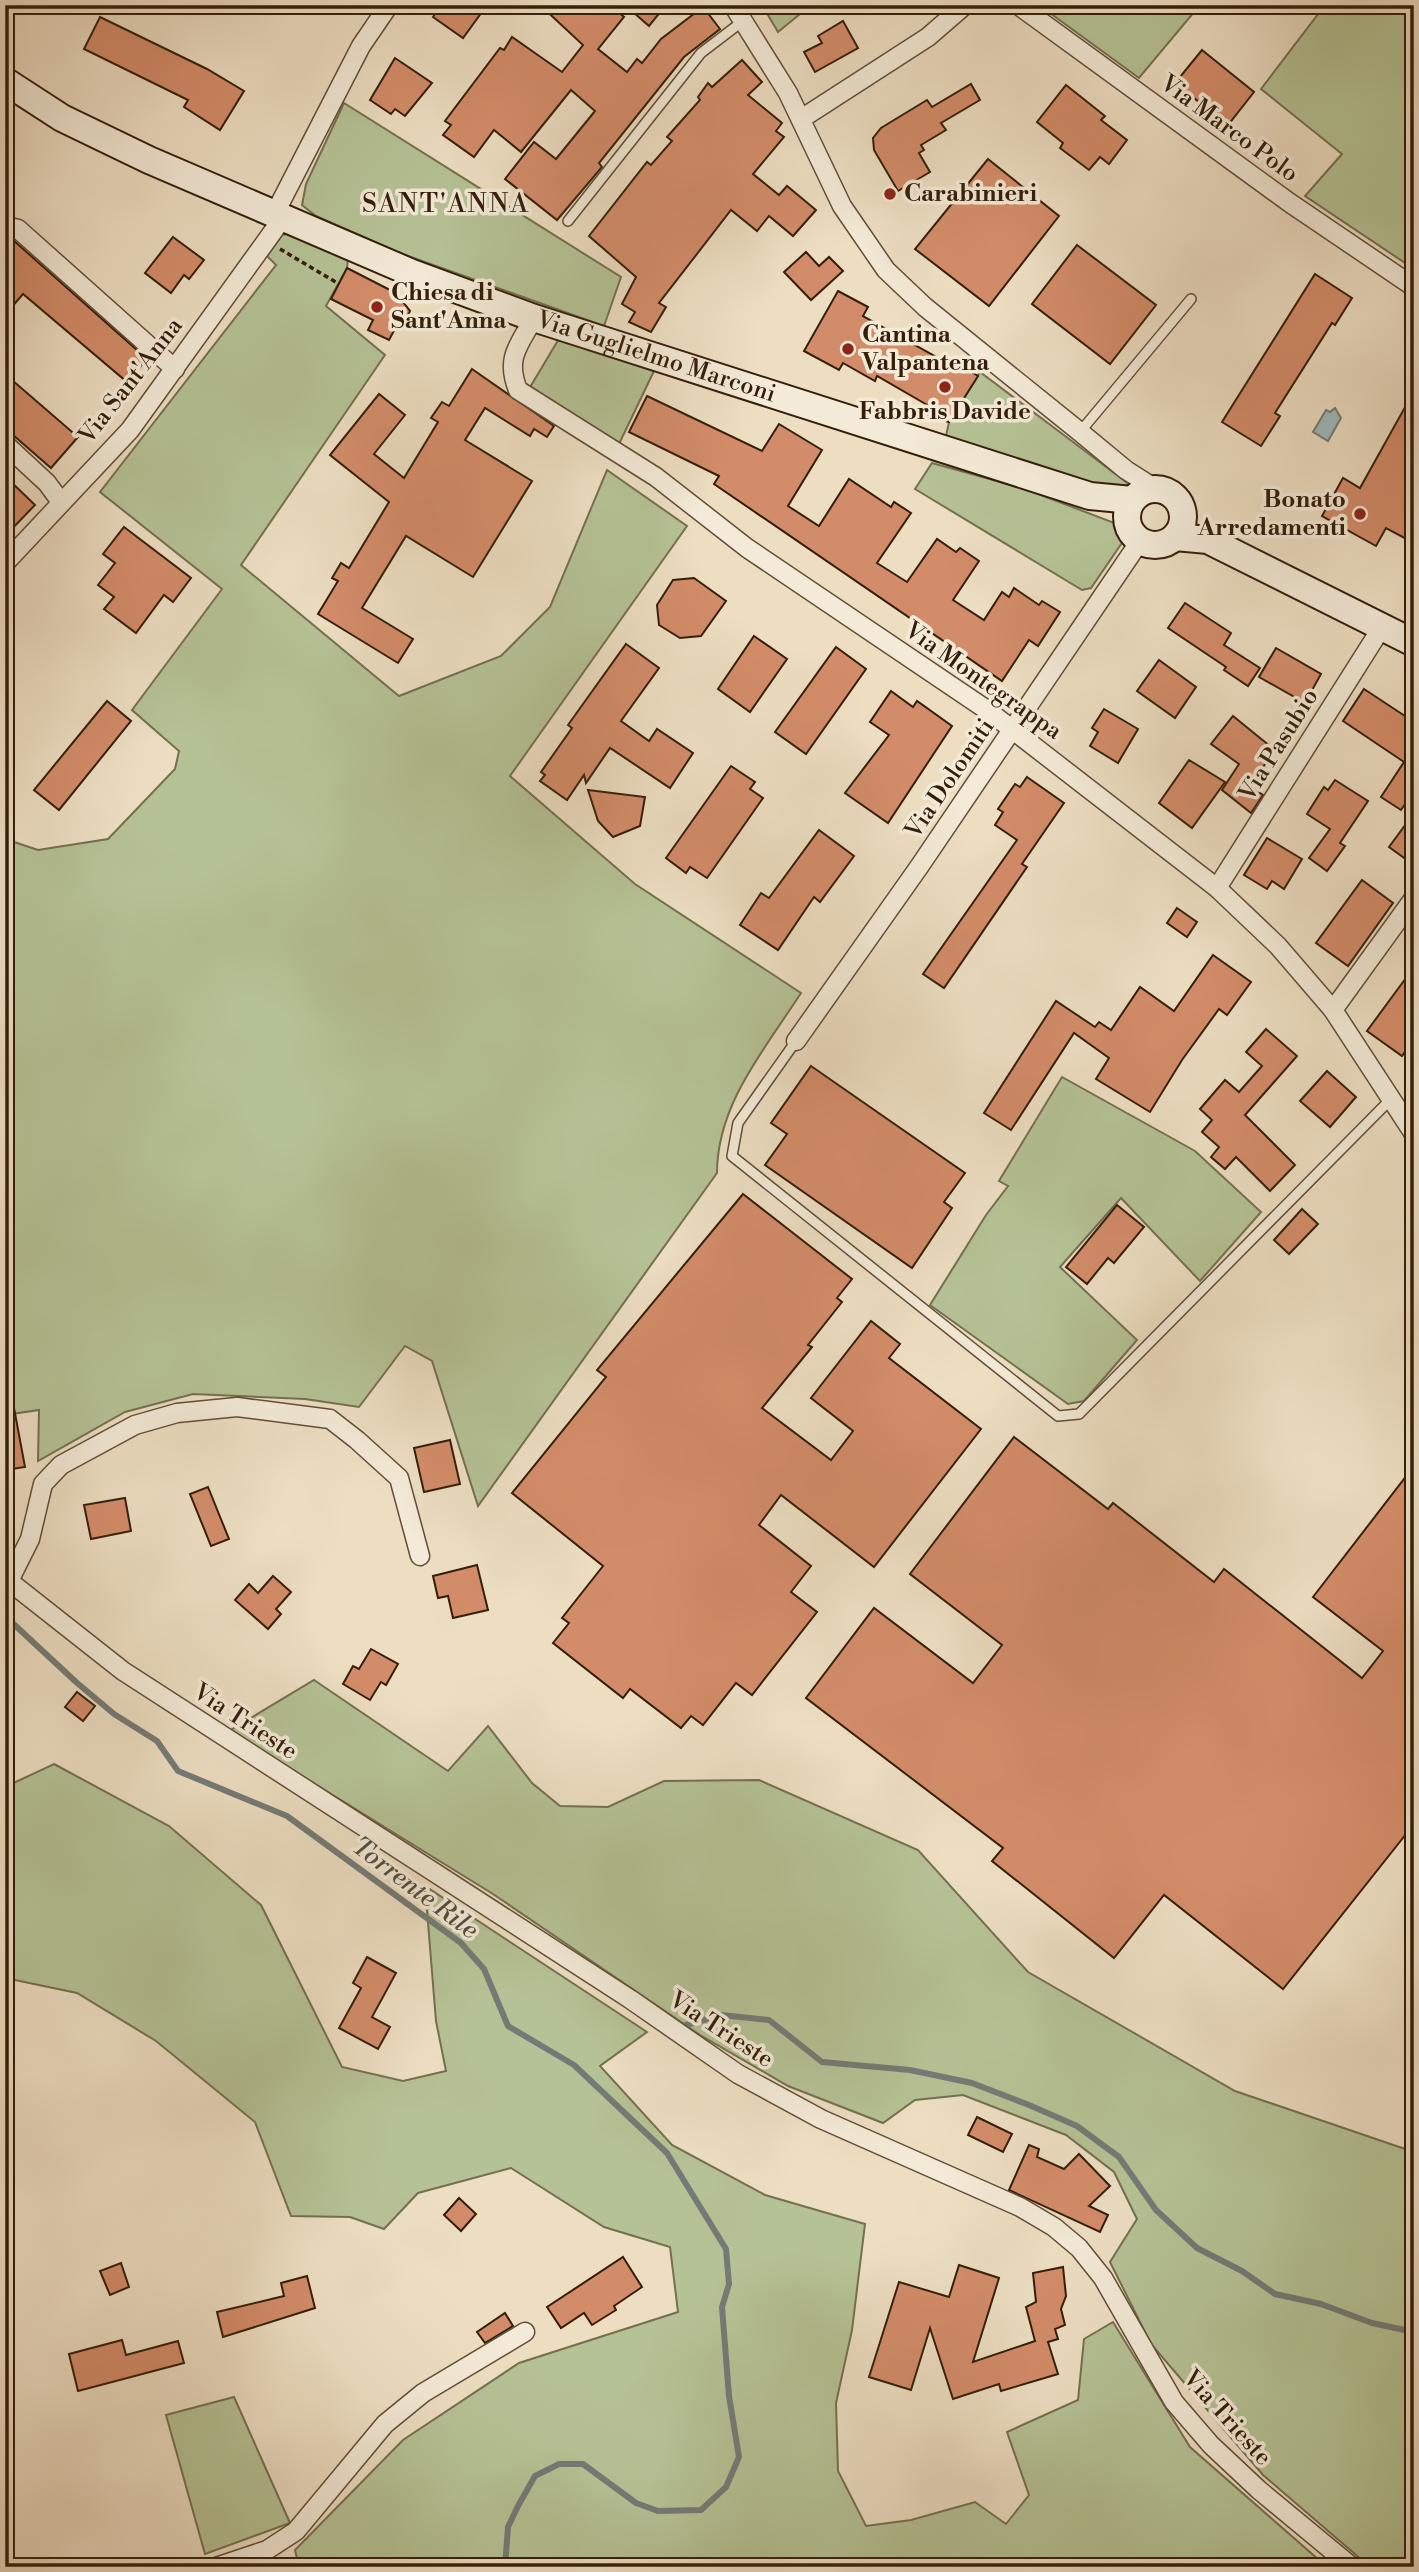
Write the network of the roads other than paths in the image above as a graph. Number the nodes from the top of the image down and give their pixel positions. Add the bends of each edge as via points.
1 (388, 5) edge
2 (965, 5) edge
3 (1018, 5) edge
4 (738, 13) edge
5 (5, 81) edge
6 (801, 120) junction
7 (278, 217) junction
8 (568, 221) dead end
9 (5, 232) edge
10 (1414, 287) edge
11 (1191, 299) dead end
12 (534, 318) junction
13 (175, 369) junction
14 (1080, 432) junction
15 (5, 444) edge
16 (1142, 495) junction
17 (1090, 496) junction
18 (61, 502) junction
19 (1179, 526) junction
20 (1134, 534) junction
21 (5, 562) edge
22 (1382, 627) junction
23 (1414, 643) edge
24 (1012, 729) junction
25 (1217, 888) junction
26 (1414, 898) edge
27 (1333, 1010) junction
28 (796, 1041) joint
29 (1390, 1100) junction
30 (1414, 1134) edge
31 (420, 1556) dead end
32 (7, 1580) edge
33 (525, 2332) dead end
34 (216, 2567) edge
35 (1352, 2567) edge

1 - 7 street, Via Sant'Anna via 361,46
2 - 6 street via 928,37
3 - 10 street, Via Marco Polo via 1290,203
4 - 6 street
4 - 8 lane
5 - 7 street, Via Guglielmo Marconi via 62,118
6 - 14 street via 842,206 886,270
7 - 12 street, Via Guglielmo Marconi
7 - 13 street, Via Sant'Anna via 267,241
9 - 13 street via 10,227 18,229
11 - 14 lane
12 - 17 street, Via Guglielmo Marconi
12 - 24 street, Via Montegrappa via 510,371 518,390 656,477 747,548
13 - 18 street, Via Sant'Anna via 130,430
14 - 16 street via 1126,470
15 - 18 street
16 - 17 street, Via Guglielmo Marconi
16 - 19 street via 1173,496
16 - 20 street via 1128,508
17 - 20 street, Via Guglielmo Marconi
18 - 21 street, Via Sant'Anna
19 - 20 street via 1158,545
19 - 22 street
20 - 24 street, Via Dolomiti
22 - 23 street
22 - 25 street, Via Pasubio
24 - 25 street, Via Montegrappa
24 - 28 street, Via Dolomiti
25 - 27 street, Via Montegrappa via 1278,946
26 - 27 street
27 - 29 street, Via Montegrappa
28 - 29 lane via 738,1122 732,1156 1058,1416 1079,1414
29 - 30 street, Via Montegrappa
31 - 32 street via 399,1478 357,1440 330,1419 237,1407 177,1413 135,1425 61,1465 43,1484 30,1539
32 - 35 street, Via Trieste via 123,1671 630,1999 738,2074 821,2119 1020,2207 1054,2227 1079,2248 1119,2302 1174,2402 1211,2445
33 - 34 street via 423,2393 385,2424 296,2532 267,2550

